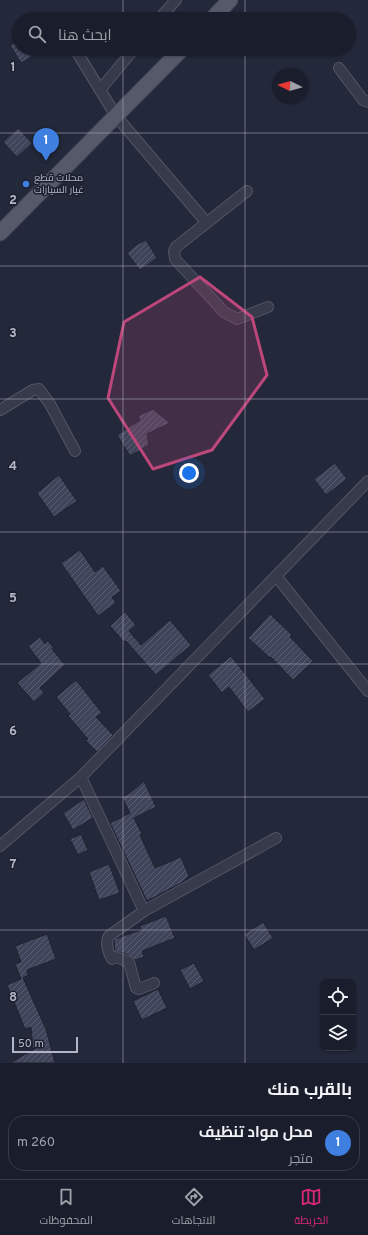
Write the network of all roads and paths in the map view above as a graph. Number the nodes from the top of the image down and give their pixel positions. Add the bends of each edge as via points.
1 (176, 0) edge
2 (230, 0) edge
3 (165, 12) edge
4 (219, 12) edge
5 (79, 56) edge
6 (128, 56) edge
7 (175, 56) edge
8 (339, 68) dead end
9 (100, 90) junction
10 (368, 102) edge
11 (116, 116) junction
12 (246, 191) dead end
13 (206, 222) junction
14 (0, 232) edge
15 (268, 306) dead end
16 (0, 410) edge
17 (75, 451) dead end
18 (368, 481) edge
19 (276, 576) junction
20 (368, 691) edge
21 (81, 777) junction
22 (276, 838) dead end
23 (0, 846) edge
24 (144, 912) junction
25 (154, 983) dead end

1 - 3 street
2 - 4 main road
5 - 9 street
6 - 9 street
7 - 11 main road
8 - 10 street via 363,100
9 - 11 street
11 - 13 street
11 - 14 main road
12 - 13 street
13 - 15 street via 176,247 175,259 224,312 237,319
16 - 17 street via 32,390 39,389
18 - 19 street
19 - 20 street
19 - 21 street
21 - 23 street
21 - 24 street
22 - 24 street
24 - 25 street via 109,936 106,942 112,959 116,957 129,962 136,988

